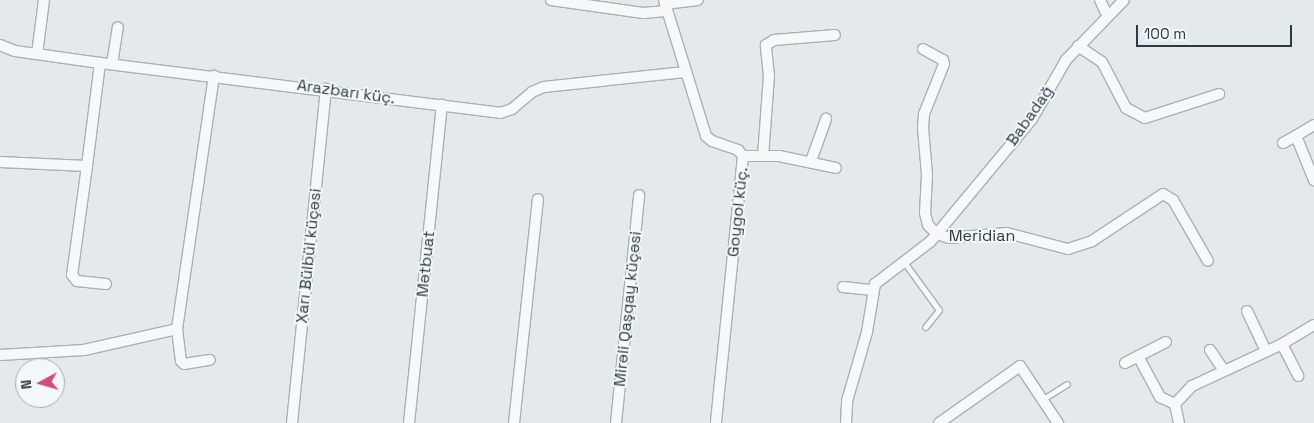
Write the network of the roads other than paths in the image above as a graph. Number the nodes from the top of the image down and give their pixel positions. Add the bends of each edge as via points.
1 (44, 0) edge
2 (550, 0) edge
3 (698, 0) edge
4 (1100, 0) edge
5 (1124, 0) edge
6 (665, 5) edge
7 (1107, 15) junction
8 (118, 27) dead end
9 (835, 35) dead end
10 (0, 45) edge
11 (1078, 46) junction
12 (922, 49) dead end
13 (37, 54) junction
14 (100, 63) junction
15 (112, 64) junction
16 (685, 72) junction
17 (214, 76) junction
18 (326, 89) junction
19 (1219, 94) dead end
20 (442, 105) junction
21 (826, 119) dead end
22 (1314, 125) edge
23 (1296, 136) junction
24 (1283, 143) dead end
25 (743, 156) junction
26 (763, 156) junction
27 (811, 161) junction
28 (0, 162) edge
29 (87, 166) junction
30 (836, 168) dead end
31 (1314, 180) edge
32 (639, 195) dead end
33 (538, 199) dead end
34 (937, 234) junction
35 (1208, 261) dead end
36 (904, 262) junction
37 (106, 284) dead end
38 (843, 287) dead end
39 (873, 290) junction
40 (1247, 311) dead end
41 (1314, 324) edge
42 (925, 327) dead end
43 (177, 329) junction
44 (1166, 342) dead end
45 (1282, 344) junction
46 (1210, 350) dead end
47 (1266, 351) junction
48 (0, 355) edge
49 (1138, 356) junction
50 (210, 360) dead end
51 (1125, 363) dead end
52 (1223, 368) junction
53 (1298, 376) dead end
54 (1067, 384) dead end
55 (1043, 398) junction
56 (1175, 404) junction
57 (292, 423) edge
58 (409, 423) edge
59 (514, 423) edge
60 (616, 423) edge
61 (716, 423) edge
62 (846, 423) edge
63 (939, 423) edge
64 (1058, 423) edge
65 (1179, 423) edge

1 - 13 street
2 - 6 street via 643,12
3 - 6 street
4 - 7 street
5 - 7 street, Babadağ
6 - 16 street, Goygol küç.
7 - 11 street, Babadağ
8 - 15 street
9 - 26 street via 774,40 766,45 769,76
10 - 13 street, Arazbarı küç.
11 - 19 street via 1102,62 1126,108 1145,118
11 - 34 street, Babadağ via 1032,119
12 - 34 street, Meridian via 943,60 944,64 924,114 923,128 926,222
13 - 14 street, Arazbarı küç.
14 - 15 street, Arazbarı küç.
14 - 29 street
15 - 17 street, Arazbarı küç.
16 - 20 street, Arazbarı küç. via 544,87 506,112
16 - 25 street, Goygol küç. via 706,136 738,150
17 - 18 street, Arazbarı küç.
17 - 43 street
18 - 20 street, Arazbarı küç.
18 - 57 street, Xarı Bülbül küçəsi
20 - 58 street, Mətbuat
21 - 27 street
22 - 23 street
23 - 24 street
23 - 31 street
25 - 26 street
25 - 61 street, Goygol küç.
26 - 27 street
27 - 30 street
28 - 29 street
29 - 37 street via 72,275 77,281
32 - 60 street, Mirəli Qaşqay küçəsi
33 - 59 street
34 - 35 street, Meridian via 949,238 1007,233 1068,249 1092,241 1163,194 1173,200
34 - 36 street, Babadağ
36 - 39 street, Babadağ via 878,280
36 - 42 lane via 939,310
38 - 39 street
39 - 62 street via 867,332 847,401
40 - 47 street
41 - 45 street
43 - 48 street via 84,350
43 - 50 street via 184,364
44 - 49 street
45 - 47 street
45 - 53 street
46 - 52 street
47 - 52 street
49 - 51 street
49 - 56 street via 1160,397
52 - 56 street via 1192,386
54 - 55 lane
55 - 63 street via 1024,368 1016,367
55 - 64 street
56 - 65 street

